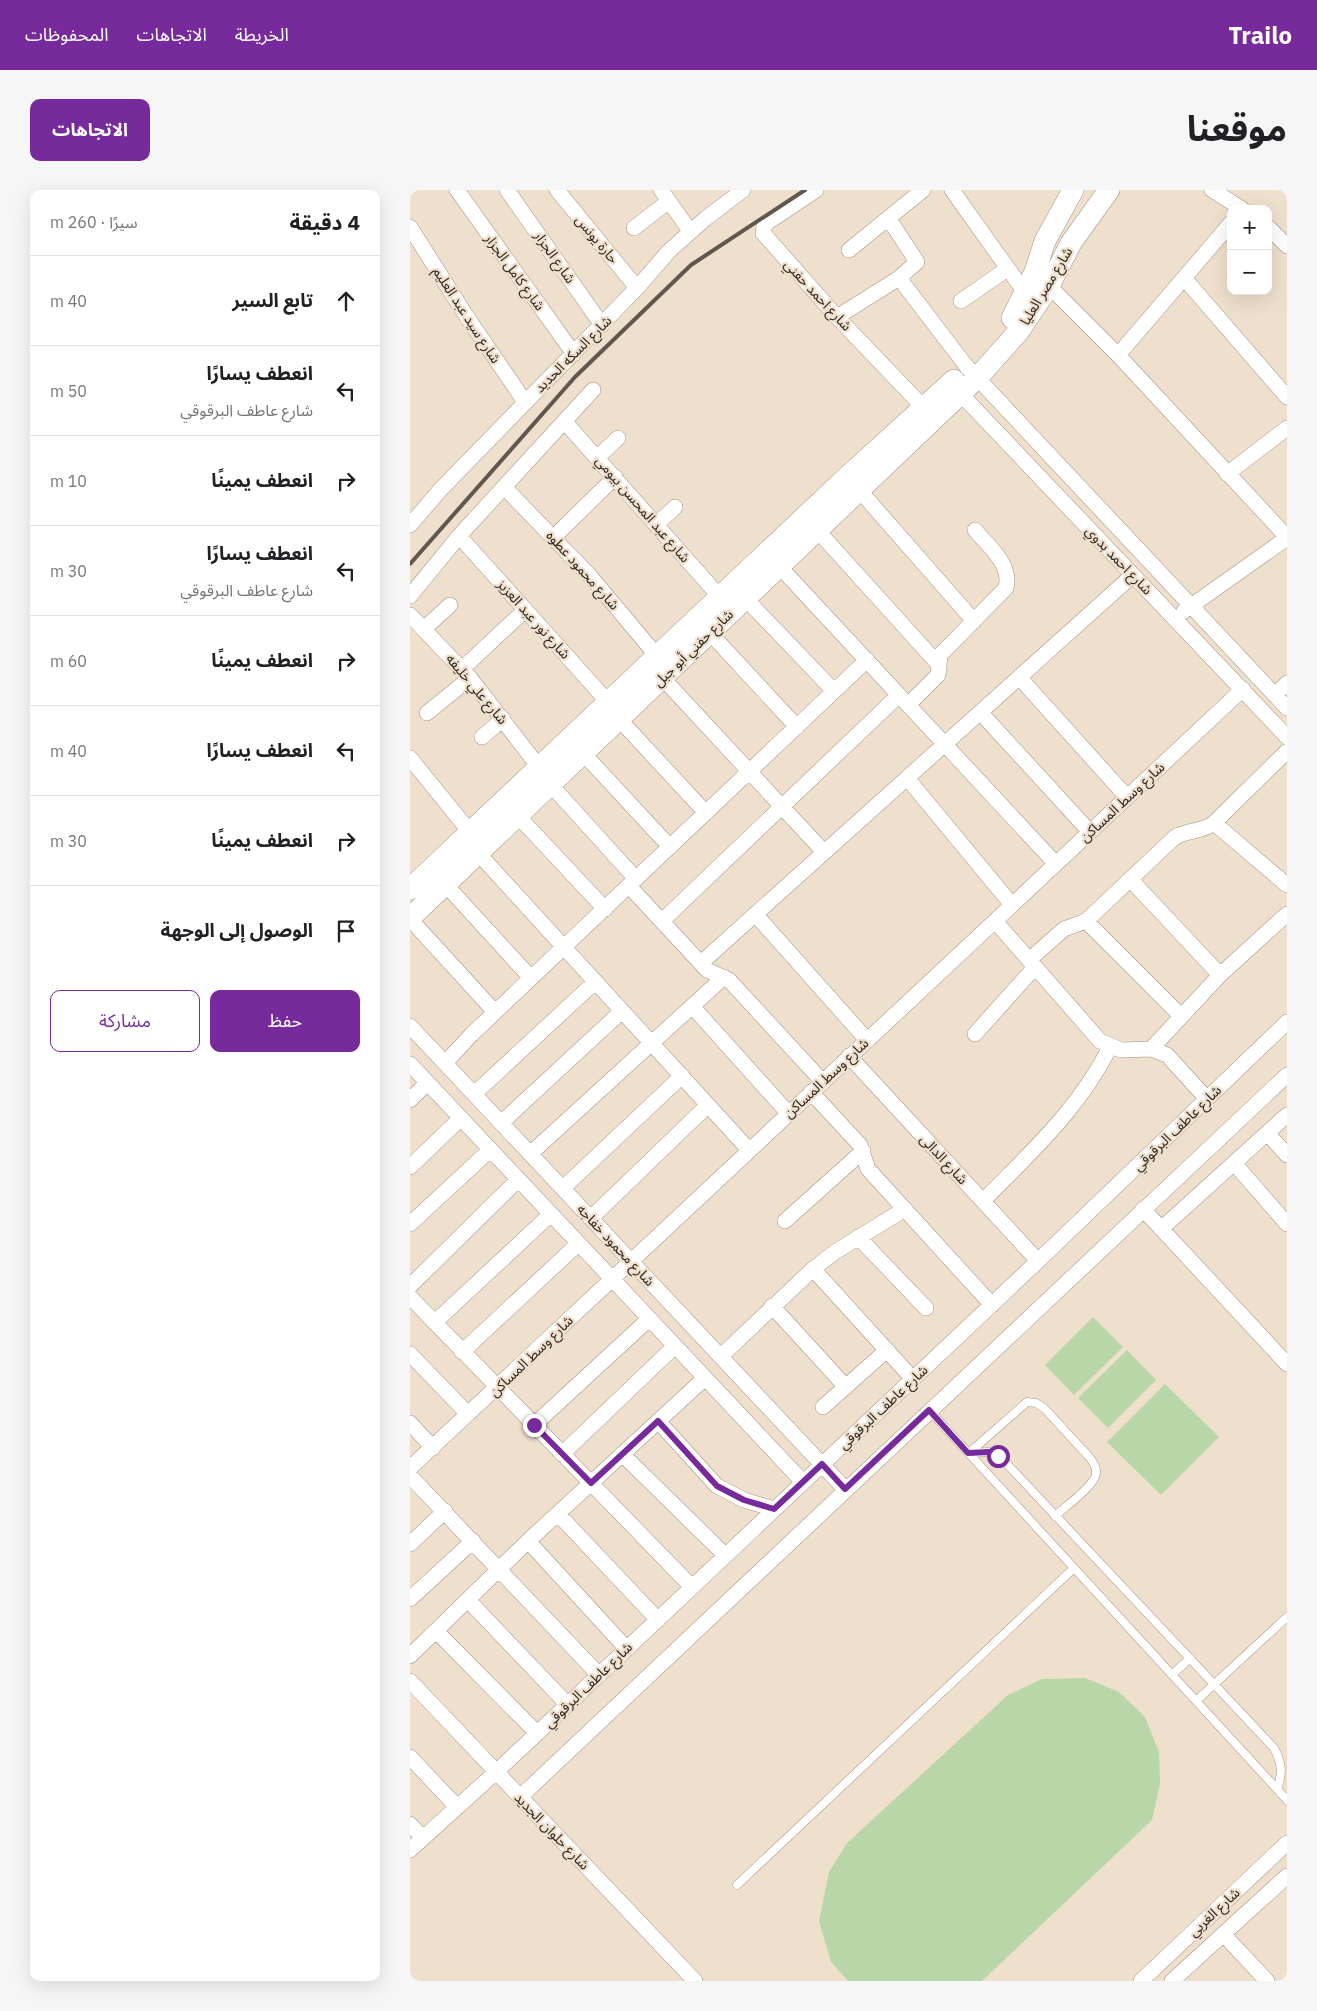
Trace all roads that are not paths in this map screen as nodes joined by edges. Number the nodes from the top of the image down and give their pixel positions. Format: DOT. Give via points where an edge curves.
graph roads {
  1 [pos="457,190"];
  2 [pos="507,190"];
  3 [pos="557,190"];
  4 [pos="743,190"];
  5 [pos="816,190"];
  6 [pos="923,190"];
  7 [pos="952,190"];
  8 [pos="1073,190"];
  9 [pos="1109,190"];
  10 [pos="1220,192"];
  11 [pos="665,195"];
  12 [pos="1237,205"];
  13 [pos="889,219"];
  14 [pos="410,227"];
  15 [pos="634,228"];
  16 [pos="1227,228"];
  17 [pos="690,232"];
  18 [pos="1272,232"];
  19 [pos="1287,246"];
  20 [pos="849,250"];
  21 [pos="1007,269"];
  22 [pos="899,278"];
  23 [pos="1184,278"];
  24 [pos="1042,279"];
  25 [pos="637,288"];
  26 [pos="1026,294"];
  27 [pos="961,301"];
  28 [pos="837,317"];
  29 [pos="602,325"];
  30 [pos="574,354"];
  31 [pos="1118,355"];
  32 [pos="972,373"];
  33 [pos="955,388"];
  34 [pos="593,390"];
  35 [pos="1287,397"];
  36 [pos="525,402"];
  37 [pos="923,407"];
  38 [pos="565,422"];
  39 [pos="1287,428"];
  40 [pos="618,438"];
  41 [pos="598,458"];
  42 [pos="1227,474"];
  43 [pos="615,477"];
  44 [pos="853,484"];
  45 [pos="504,487"];
  46 [pos="675,507"];
  47 [pos="411,520"];
  48 [pos="657,524"];
  49 [pos="817,530"];
  50 [pos="975,530"];
  51 [pos="460,536"];
  52 [pos="554,537"];
  53 [pos="1287,538"];
  54 [pos="779,566"];
  55 [pos="1133,575"];
  56 [pos="410,596"];
  57 [pos="720,597"];
  58 [pos="745,598"];
  59 [pos="450,605"];
  60 [pos="1191,606"];
  61 [pos="525,610"];
  62 [pos="410,614"];
  63 [pos="1174,618"];
  64 [pos="974,621"];
  65 [pos="424,628"];
  66 [pos="710,633"];
  67 [pos="867,660"];
  68 [pos="939,665"];
  69 [pos="656,666"];
  70 [pos="466,673"];
  71 [pos="1019,677"];
  72 [pos="1287,683"];
  73 [pos="1243,690"];
  74 [pos="834,691"];
  75 [pos="1275,695"];
  76 [pos="904,700"];
  77 [pos="1287,708"];
  78 [pos="613,710"];
  79 [pos="980,712"];
  80 [pos="427,713"];
  81 [pos="503,719"];
  82 [pos="798,727"];
  83 [pos="482,737"];
  84 [pos="1287,737"];
  85 [pos="945,744"];
  86 [pos="1287,751"];
  87 [pos="583,752"];
  88 [pos="410,758"];
  89 [pos="750,772"];
  90 [pos="544,776"];
  91 [pos="907,778"];
  92 [pos="1127,798"];
  93 [pos="782,806"];
  94 [pos="706,812"];
  95 [pos="517,815"];
  96 [pos="1214,823"];
  97 [pos="470,832"];
  98 [pos="1090,832"];
  99 [pos="670,847"];
  100 [pos="824,852"];
  101 [pos="478,853"];
  102 [pos="1056,864"];
  103 [pos="1130,879"];
  104 [pos="633,882"];
  105 [pos="445,884"];
  106 [pos="1287,885"];
  107 [pos="410,889"];
  108 [pos="1012,905"];
  109 [pos="605,908"];
  110 [pos="755,914"];
  111 [pos="1287,914"];
  112 [pos="410,919"];
  113 [pos="662,921"];
  114 [pos="995,921"];
  115 [pos="1086,921"];
  116 [pos="564,947"];
  117 [pos="701,963"];
  118 [pos="1032,964"];
  119 [pos="1220,976"];
  120 [pos="724,977"];
  121 [pos="531,978"];
  122 [pos="595,982"];
  123 [pos="692,1006"];
  124 [pos="622,1011"];
  125 [pos="495,1012"];
  126 [pos="1181,1016"];
  127 [pos="1287,1022"];
  128 [pos="410,1026"];
  129 [pos="975,1034"];
  130 [pos="867,1040"];
  131 [pos="651,1043"];
  132 [pos="1110,1047"];
  133 [pos="1151,1049"];
  134 [pos="849,1056"];
  135 [pos="445,1063"];
  136 [pos="410,1064"];
  137 [pos="1287,1075"];
  138 [pos="682,1076"];
  139 [pos="822,1081"];
  140 [pos="427,1083"];
  141 [pos="811,1092"];
  142 [pos="474,1094"];
  143 [pos="1207,1099"];
  144 [pos="410,1100"];
  145 [pos="708,1106"];
  146 [pos="788,1113"];
  147 [pos="1287,1115"];
  148 [pos="460,1119"];
  149 [pos="501,1123"];
  150 [pos="1267,1133"];
  151 [pos="490,1150"];
  152 [pos="749,1150"];
  153 [pos="863,1151"];
  154 [pos="530,1154"];
  155 [pos="1287,1155"];
  156 [pos="1234,1163"];
  157 [pos="410,1167"];
  158 [pos="518,1180"];
  159 [pos="563,1188"];
  160 [pos="983,1201"];
  161 [pos="905,1209"];
  162 [pos="1142,1209"];
  163 [pos="551,1214"];
  164 [pos="591,1218"];
  165 [pos="785,1221"];
  166 [pos="410,1224"];
  167 [pos="1287,1224"];
  168 [pos="1161,1229"];
  169 [pos="858,1237"];
  170 [pos="578,1244"];
  171 [pos="630,1260"];
  172 [pos="1038,1261"];
  173 [pos="812,1268"];
  174 [pos="611,1278"];
  175 [pos="410,1286"];
  176 [pos="410,1297"];
  177 [pos="992,1305"];
  178 [pos="772,1306"];
  179 [pos="926,1308"];
  180 [pos="649,1318"];
  181 [pos="435,1322"];
  182 [pos="675,1346"];
  183 [pos="886,1350"];
  184 [pos="462,1352"];
  185 [pos="410,1354"];
  186 [pos="721,1356"];
  187 [pos="1287,1364"];
  188 [pos="705,1378"];
  189 [pos="913,1379"];
  190 [pos="498,1387"];
  191 [pos="846,1387"];
  192 [pos="823,1407"];
  193 [pos="929,1410"];
  194 [pos="468,1414"];
  195 [pos="658,1421"];
  196 [pos="410,1423"];
  197 [pos="534,1425"];
  198 [pos="432,1448"];
  199 [pos="968,1453"];
  200 [pos="562,1454"];
  201 [pos="622,1454"];
  202 [pos="822,1464"];
  203 [pos="410,1468"];
  204 [pos="410,1476"];
  205 [pos="803,1482"];
  206 [pos="591,1483"];
  207 [pos="845,1489"];
  208 [pos="774,1509"];
  209 [pos="445,1511"];
  210 [pos="558,1514"];
  211 [pos="1055,1516"];
  212 [pos="473,1541"];
  213 [pos="528,1541"];
  214 [pos="410,1544"];
  215 [pos="726,1555"];
  216 [pos="1074,1568"];
  217 [pos="500,1569"];
  218 [pos="692,1587"];
  219 [pos="410,1599"];
  220 [pos="468,1600"];
  221 [pos="1287,1617"];
  222 [pos="658,1620"];
  223 [pos="436,1631"];
  224 [pos="626,1648"];
  225 [pos="410,1656"];
  226 [pos="1190,1658"];
  227 [pos="599,1675"];
  228 [pos="1172,1675"];
  229 [pos="410,1681"];
  230 [pos="1214,1684"];
  231 [pos="1196,1701"];
  232 [pos="568,1704"];
  233 [pos="537,1733"];
  234 [pos="410,1757"];
  235 [pos="496,1772"];
  236 [pos="1277,1789"];
  237 [pos="520,1797"];
  238 [pos="1287,1800"];
  239 [pos="457,1807"];
  240 [pos="410,1824"];
  241 [pos="424,1838"];
  242 [pos="1287,1843"];
  243 [pos="410,1850"];
  244 [pos="1287,1876"];
  245 [pos="737,1884"];
  246 [pos="1224,1935"];
  247 [pos="695,1981"];
  248 [pos="1141,1981"];
  249 [pos="1172,1981"];
  250 [pos="1267,1981"];
  1 -- 30 [label="street, شارع كامل الجزار"];
  2 -- 29 [label="street, شارع الجزار"];
  3 -- 25 [label="street, حارة يونس"];
  4 -- 17 [label="street, شارع السكه الحديد"];
  5 -- 28 [label="street, شارع احمد حفني" via="768,222 763,233"];
  6 -- 13 [label="street"];
  7 -- 21 [label="street"];
  8 -- 24 [label="street, شارع مصر العليا" via="1045,241"];
  9 -- 24 [label="street, شارع مصر العليا"];
  10 -- 12 [label="street"];
  11 -- 15 [label="street"];
  11 -- 17 [label="street"];
  13 -- 20 [label="street"];
  13 -- 22 [label="street" via="918,260"];
  14 -- 36 [label="street, شارع سيد عبد العليم"];
  16 -- 23 [label="street"];
  17 -- 25 [label="street, شارع السكه الحديد"];
  18 -- 19 [label="street"];
  21 -- 26 [label="street"];
  21 -- 27 [label="street"];
  22 -- 28 [label="street"];
  22 -- 32 [label="street, شارع احمد بدوي"];
  23 -- 31 [label="street"];
  23 -- 35 [label="street"];
  24 -- 26 [label="street, شارع مصر العليا"];
  24 -- 31 [label="street"];
  24 -- 32 [label="street, شارع مصر العليا" via="1011,342"];
  25 -- 29 [label="street, شارع السكه الحديد"];
  26 -- 32 [label="street, شارع مصر العليا"];
  28 -- 37 [label="street, شارع احمد حفني"];
  29 -- 30 [label="street, شارع السكه الحديد"];
  30 -- 36 [label="street, شارع السكه الحديد"];
  31 -- 42 [label="street"];
  32 -- 33 [label="street, شارع حفني أبو جبل"];
  32 -- 60 [label="street, شارع احمد بدوي"];
  33 -- 37 [label="street, شارع حفني أبو جبل"];
  33 -- 44 [label="street, شارع حفني أبو جبل"];
  33 -- 55 [label="street, شارع احمد بدوي"];
  34 -- 38 [label="street"];
  36 -- 47 [label="street, شارع السكه الحديد"];
  37 -- 44 [label="street, شارع حفني أبو جبل"];
  38 -- 41 [label="street, شارع عبد المحسن بيومي"];
  38 -- 45 [label="street"];
  39 -- 42 [label="street"];
  40 -- 41 [label="street"];
  41 -- 43 [label="street, شارع عبد المحسن بيومي"];
  42 -- 53 [label="street"];
  43 -- 48 [label="street, شارع عبد المحسن بيومي"];
  43 -- 52 [label="street"];
  44 -- 49 [label="street, شارع حفني أبو جبل"];
  44 -- 57 [label="street, شارع حفني أبو جبل"];
  44 -- 64 [label="street"];
  45 -- 51 [label="street"];
  45 -- 52 [label="street, شارع محمود عطوه"];
  46 -- 48 [label="street"];
  48 -- 57 [label="street, شارع عبد المحسن بيومي"];
  49 -- 54 [label="street, شارع حفني أبو جبل"];
  49 -- 68 [label="street"];
  50 -- 64 [label="street" via="1002,562 1008,579 1000,596"];
  51 -- 56 [label="street"];
  51 -- 61 [label="street, شارع نور عبد العزيز"];
  52 -- 69 [label="street, شارع محمود عطوه"];
  53 -- 60 [label="street"];
  54 -- 58 [label="street, شارع حفني أبو جبل"];
  54 -- 67 [label="street"];
  55 -- 63 [label="street, شارع احمد بدوي"];
  55 -- 71 [label="street"];
  57 -- 69 [label="street, شارع حفني أبو جبل"];
  58 -- 66 [label="street, شارع حفني أبو جبل"];
  58 -- 74 [label="street"];
  59 -- 65 [label="street"];
  60 -- 63 [label="street"];
  60 -- 75 [label="street, شارع احمد بدوي"];
  61 -- 70 [label="street"];
  61 -- 78 [label="street, شارع نور عبد العزيز"];
  62 -- 65 [label="street, شارع علي خليفه"];
  63 -- 73 [label="street, شارع احمد بدوي"];
  64 -- 68 [label="street" via="940,655"];
  65 -- 70 [label="street, شارع علي خليفه"];
  66 -- 69 [label="street, شارع حفني أبو جبل"];
  66 -- 82 [label="street"];
  67 -- 74 [label="street"];
  67 -- 76 [label="street"];
  68 -- 76 [label="street" via="935,680"];
  69 -- 78 [label="street, شارع حفني أبو جبل"];
  69 -- 89 [label="street, شارع محمود عطوه"];
  70 -- 80 [label="street"];
  70 -- 81 [label="street, شارع علي خليفه"];
  71 -- 79 [label="street"];
  71 -- 92 [label="street"];
  72 -- 75 [label="street"];
  73 -- 84 [label="street, شارع احمد بدوي"];
  73 -- 92 [label="street, شارع وسط المساكن"];
  74 -- 82 [label="street"];
  75 -- 77 [label="street, شارع احمد بدوي"];
  76 -- 85 [label="street"];
  76 -- 93 [label="street"];
  78 -- 87 [label="street, شارع حفني أبو جبل"];
  78 -- 90 [label="street, شارع حفني أبو جبل"];
  78 -- 94 [label="street, شارع نور عبد العزيز"];
  79 -- 85 [label="street"];
  79 -- 98 [label="street"];
  81 -- 83 [label="street"];
  81 -- 90 [label="street, شارع علي خليفه"];
  82 -- 89 [label="street"];
  85 -- 91 [label="street"];
  85 -- 102 [label="street"];
  86 -- 96 [label="street"];
  87 -- 90 [label="street, شارع حفني أبو جبل"];
  87 -- 99 [label="street"];
  88 -- 97 [label="street"];
  89 -- 93 [label="street, شارع محمود عطوه"];
  89 -- 94 [label="street"];
  90 -- 95 [label="street, شارع حفني أبو جبل"];
  90 -- 97 [label="street, شارع حفني أبو جبل"];
  90 -- 104 [label="street, شارع علي خليفه"];
  91 -- 100 [label="street"];
  91 -- 108 [label="street"];
  92 -- 98 [label="street, شارع وسط المساكن"];
  93 -- 100 [label="street, شارع محمود عطوه"];
  93 -- 113 [label="street"];
  94 -- 99 [label="street"];
  95 -- 101 [label="street, شارع حفني أبو جبل"];
  95 -- 109 [label="street"];
  96 -- 103 [label="street" via="1202,830 1188,831 1175,837"];
  96 -- 106 [label="street"];
  97 -- 107 [label="street, شارع حفني أبو جبل"];
  98 -- 102 [label="street, شارع وسط المساكن"];
  99 -- 104 [label="street"];
  100 -- 110 [label="street"];
  101 -- 105 [label="street, شارع حفني أبو جبل"];
  101 -- 116 [label="street"];
  102 -- 108 [label="street, شارع وسط المساكن"];
  103 -- 115 [label="street"];
  103 -- 119 [label="street"];
  104 -- 109 [label="street"];
  104 -- 113 [label="street, شارع علي خليفه"];
  105 -- 112 [label="street, شارع حفني أبو جبل"];
  105 -- 121 [label="street"];
  108 -- 114 [label="street, شارع وسط المساكن"];
  109 -- 116 [label="street"];
  110 -- 117 [label="street"];
  110 -- 130 [label="street"];
  111 -- 119 [label="street"];
  112 -- 125 [label="street"];
  113 -- 117 [label="street, شارع علي خليفه"];
  114 -- 118 [label="street"];
  114 -- 130 [label="street, شارع وسط المساكن"];
  115 -- 118 [label="street" via="1064,929"];
  115 -- 126 [label="street"];
  116 -- 121 [label="street"];
  116 -- 122 [label="street"];
  117 -- 120 [label="street, شارع علي خليفه" via="713,974"];
  118 -- 129 [label="street"];
  118 -- 132 [label="street" via="1092,1033"];
  119 -- 126 [label="street"];
  120 -- 123 [label="street"];
  120 -- 139 [label="street, شارع علي خليفه"];
  121 -- 125 [label="street"];
  122 -- 124 [label="street"];
  122 -- 142 [label="street"];
  123 -- 131 [label="street"];
  123 -- 146 [label="street"];
  124 -- 131 [label="street"];
  124 -- 149 [label="street"];
  125 -- 135 [label="street"];
  126 -- 133 [label="street"];
  127 -- 143 [label="street, شارع عاطف البرقوقي"];
  128 -- 135 [label="street, شارع محمود خفاجه"];
  130 -- 134 [label="street, شارع وسط المساكن"];
  131 -- 138 [label="street"];
  131 -- 154 [label="street"];
  132 -- 133 [label="street" via="1133,1051"];
  132 -- 160 [label="street" via="1092,1080 1064,1118"];
  133 -- 143 [label="street" via="1167,1055"];
  134 -- 139 [label="street, شارع وسط المساكن"];
  134 -- 160 [label="street, شارع الدالى"];
  135 -- 142 [label="street, شارع محمود خفاجه"];
  136 -- 140 [label="street, شارع محمود خفاجه"];
  137 -- 162 [label="street"];
  138 -- 145 [label="street"];
  138 -- 159 [label="street"];
  139 -- 141 [label="street, شارع وسط المساكن"];
  140 -- 144 [label="street"];
  140 -- 148 [label="street, شارع محمود خفاجه"];
  141 -- 146 [label="street, شارع وسط المساكن"];
  141 -- 153 [label="street"];
  142 -- 149 [label="street, شارع محمود خفاجه"];
  143 -- 172 [label="street, شارع عاطف البرقوقي"];
  145 -- 152 [label="street"];
  145 -- 164 [label="street"];
  146 -- 152 [label="street, شارع وسط المساكن"];
  147 -- 150 [label="street"];
  148 -- 151 [label="street, شارع محمود خفاجه"];
  148 -- 157 [label="street"];
  149 -- 154 [label="street, شارع محمود خفاجه"];
  150 -- 155 [label="street"];
  150 -- 156 [label="street"];
  151 -- 158 [label="street, شارع محمود خفاجه"];
  151 -- 166 [label="street"];
  152 -- 171 [label="street, شارع وسط المساكن"];
  153 -- 161 [label="street" via="868,1169"];
  153 -- 165 [label="street"];
  154 -- 159 [label="street, شارع محمود خفاجه"];
  156 -- 167 [label="street"];
  156 -- 168 [label="street"];
  158 -- 163 [label="street, شارع محمود خفاجه"];
  158 -- 175 [label="street"];
  159 -- 164 [label="street, شارع محمود خفاجه"];
  160 -- 172 [label="street, شارع الدالى"];
  161 -- 169 [label="street"];
  161 -- 177 [label="street"];
  162 -- 168 [label="street"];
  162 -- 193 [label="street"];
  163 -- 170 [label="street, شارع محمود خفاجه"];
  163 -- 181 [label="street"];
  164 -- 171 [label="street, شارع محمود خفاجه"];
  168 -- 187 [label="street"];
  169 -- 173 [label="street"];
  169 -- 179 [label="street"];
  170 -- 174 [label="street, شارع محمود خفاجه"];
  170 -- 184 [label="street"];
  171 -- 174 [label="street, شارع وسط المساكن"];
  171 -- 186 [label="street, شارع محمود خفاجه"];
  172 -- 177 [label="street, شارع عاطف البرقوقي"];
  173 -- 178 [label="street"];
  173 -- 183 [label="street"];
  174 -- 180 [label="street, شارع محمود خفاجه"];
  174 -- 190 [label="street, شارع وسط المساكن"];
  176 -- 181 [label="street"];
  177 -- 189 [label="street, شارع عاطف البرقوقي"];
  178 -- 186 [label="street"];
  178 -- 191 [label="street"];
  180 -- 182 [label="street, شارع محمود خفاجه"];
  180 -- 197 [label="street"];
  181 -- 184 [label="street"];
  182 -- 188 [label="street, شارع محمود خفاجه"];
  182 -- 200 [label="street"];
  183 -- 189 [label="street"];
  183 -- 191 [label="street"];
  184 -- 190 [label="street"];
  185 -- 194 [label="street"];
  186 -- 202 [label="street, شارع محمود خفاجه"];
  188 -- 195 [label="street"];
  188 -- 205 [label="street, شارع محمود خفاجه"];
  189 -- 202 [label="street, شارع عاطف البرقوقي"];
  190 -- 194 [label="street, شارع وسط المساكن"];
  190 -- 197 [label="street"];
  191 -- 192 [label="street"];
  193 -- 199 [label="lane"];
  193 -- 207 [label="street"];
  194 -- 198 [label="street, شارع وسط المساكن"];
  195 -- 201 [label="street"];
  195 -- 208 [label="street" via="717,1486 744,1500"];
  196 -- 198 [label="street"];
  197 -- 200 [label="street"];
  198 -- 203 [label="street, شارع وسط المساكن"];
  199 -- 211 [label="lane" via="989,1452 998,1456"];
  199 -- 211 [label="lane" via="1027,1402 1036,1402 1096,1467 1095,1477"];
  199 -- 216 [label="lane"];
  200 -- 206 [label="street"];
  201 -- 206 [label="street"];
  201 -- 215 [label="street"];
  202 -- 205 [label="street, شارع عاطف البرقوقي"];
  202 -- 207 [label="street, شارع محمود خفاجه"];
  204 -- 209 [label="street"];
  205 -- 208 [label="street, شارع عاطف البرقوقي"];
  206 -- 210 [label="street"];
  206 -- 218 [label="street"];
  207 -- 237 [label="street"];
  208 -- 215 [label="street, شارع عاطف البرقوقي"];
  209 -- 212 [label="street"];
  209 -- 214 [label="street"];
  210 -- 213 [label="street"];
  210 -- 222 [label="street"];
  211 -- 226 [label="lane"];
  212 -- 217 [label="street"];
  212 -- 219 [label="street"];
  213 -- 217 [label="street"];
  213 -- 224 [label="street"];
  215 -- 218 [label="street, شارع عاطف البرقوقي"];
  216 -- 228 [label="lane"];
  216 -- 245 [label="lane"];
  217 -- 220 [label="street"];
  217 -- 227 [label="street"];
  218 -- 222 [label="street, شارع عاطف البرقوقي"];
  220 -- 223 [label="street"];
  220 -- 232 [label="street"];
  221 -- 230 [label="lane"];
  222 -- 224 [label="street, شارع عاطف البرقوقي"];
  223 -- 225 [label="street"];
  223 -- 233 [label="street"];
  224 -- 227 [label="street, شارع عاطف البرقوقي"];
  226 -- 228 [label="lane"];
  226 -- 230 [label="lane"];
  227 -- 232 [label="street, شارع عاطف البرقوقي"];
  228 -- 231 [label="lane"];
  229 -- 235 [label="street, شارع حلوان الجديد"];
  230 -- 231 [label="lane"];
  230 -- 236 [label="lane" via="1274,1748 1282,1775"];
  231 -- 236 [label="lane"];
  232 -- 233 [label="street, شارع عاطف البرقوقي"];
  233 -- 235 [label="street, شارع عاطف البرقوقي"];
  234 -- 239 [label="street"];
  235 -- 237 [label="street, شارع حلوان الجديد"];
  235 -- 239 [label="street, شارع عاطف البرقوقي"];
  236 -- 238 [label="lane"];
  237 -- 247 [label="street, شارع حلوان الجديد"];
  239 -- 241 [label="street, شارع عاطف البرقوقي"];
  240 -- 241 [label="street"];
  241 -- 243 [label="street, شارع عاطف البرقوقي"];
  242 -- 248 [label="street, شارع الغربي"];
  244 -- 246 [label="street, شارع الغربي"];
  246 -- 249 [label="street, شارع الغربي"];
  246 -- 250 [label="street"];
}
